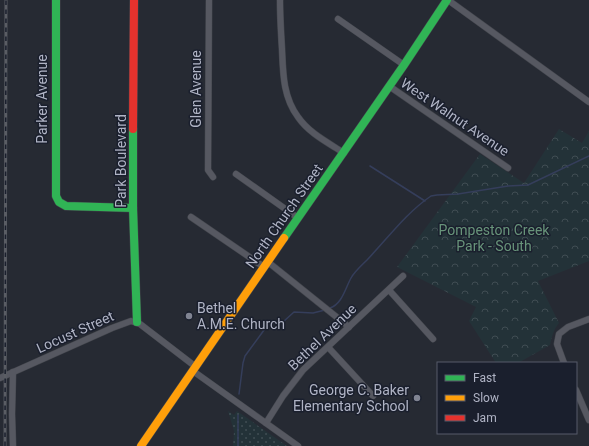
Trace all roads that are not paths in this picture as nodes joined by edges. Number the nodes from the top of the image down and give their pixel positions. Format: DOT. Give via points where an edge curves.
graph roads {
  1 [pos="56,0"];
  2 [pos="134,0"];
  3 [pos="209,0"];
  4 [pos="280,0"];
  5 [pos="447,0"];
  6 [pos="338,19"];
  7 [pos="404,65"];
  8 [pos="389,86"];
  9 [pos="589,102"];
  10 [pos="344,153"];
  11 [pos="508,168"];
  12 [pos="236,174"];
  13 [pos="213,177"];
  14 [pos="133,208"];
  15 [pos="191,217"];
  16 [pos="298,218"];
  17 [pos="266,264"];
  18 [pos="403,276"];
  19 [pos="389,290"];
  20 [pos="589,319"];
  21 [pos="137,322"];
  22 [pos="349,327"];
  23 [pos="433,339"];
  24 [pos="328,347"];
  25 [pos="564,362"];
  26 [pos="194,369"];
  27 [pos="13,372"];
  28 [pos="0,378"];
  29 [pos="577,392"];
  30 [pos="372,396"];
  31 [pos="589,420"];
  32 [pos="266,423"];
  33 [pos="13,446"];
  34 [pos="141,446"];
  35 [pos="298,446"];
  1 -- 14 [label="street, Parker Avenue" via="56,197 60,204 69,206"];
  2 -- 14 [label="street, Park Boulevard"];
  3 -- 13 [label="street, Glen Avenue" via="208,170"];
  4 -- 10 [label="street" via="284,82 289,101 306,127"];
  5 -- 7 [label="street, North Church Street"];
  5 -- 9 [label="street"];
  6 -- 7 [label="street"];
  7 -- 8 [label="street, North Church Street"];
  8 -- 10 [label="street, North Church Street"];
  8 -- 11 [label="street, West Walnut Avenue"];
  10 -- 16 [label="street, North Church Street"];
  12 -- 16 [label="street"];
  14 -- 21 [label="street, Park Boulevard"];
  15 -- 17 [label="street"];
  16 -- 17 [label="street, North Church Street"];
  17 -- 22 [label="street"];
  17 -- 26 [label="street, North Church Street"];
  18 -- 19 [label="street, Bethel Avenue"];
  19 -- 22 [label="street, Bethel Avenue"];
  19 -- 23 [label="street"];
  20 -- 25 [label="street" via="568,327 559,334 557,344"];
  21 -- 26 [label="street, Locust Street"];
  21 -- 27 [label="street, Locust Street" via="122,323"];
  22 -- 24 [label="street, Bethel Avenue"];
  24 -- 30 [label="street"];
  24 -- 32 [label="street, Bethel Avenue" via="298,375"];
  26 -- 32 [label="street, Locust Street"];
  26 -- 34 [label="street, North Church Street"];
  27 -- 28 [label="street, Locust Street"];
  27 -- 33 [label="street"];
  29 -- 31 [label="street"];
  32 -- 35 [label="street, Locust Street"];
}
